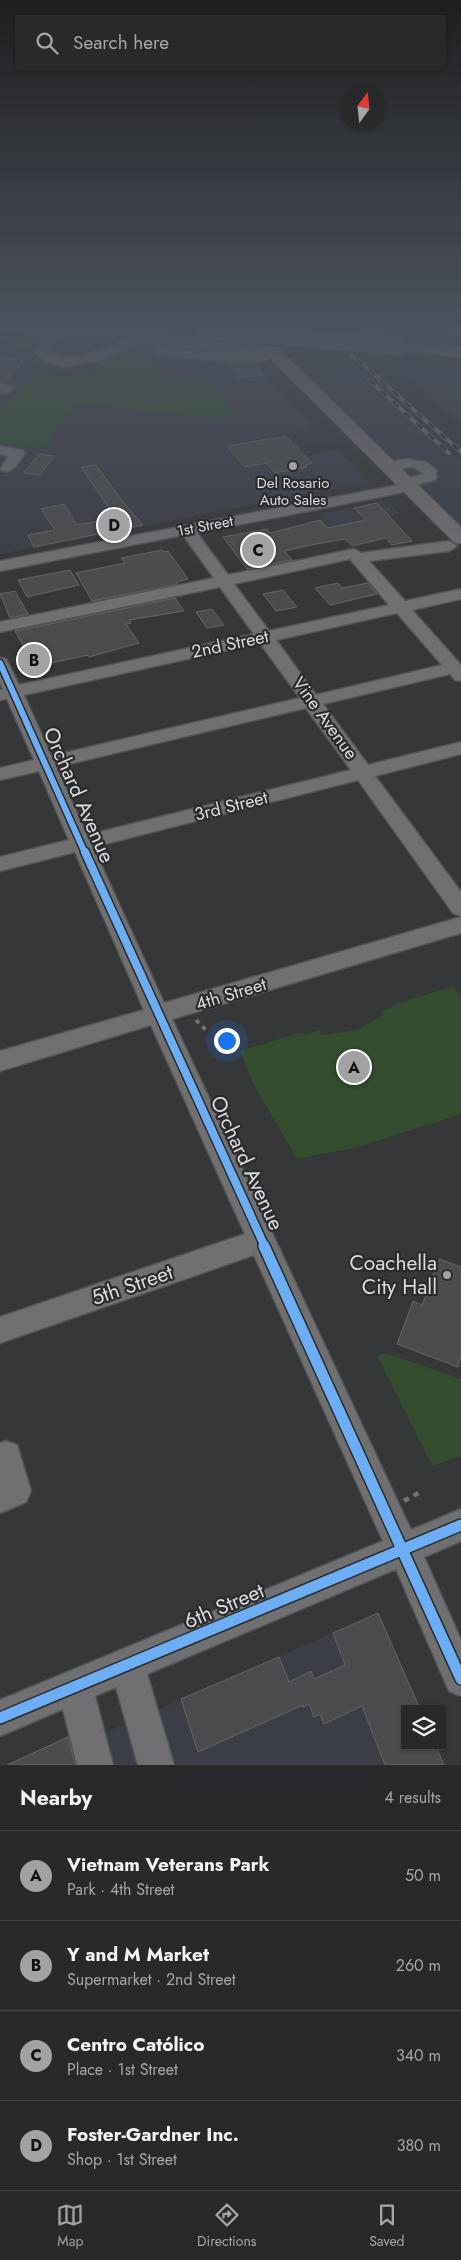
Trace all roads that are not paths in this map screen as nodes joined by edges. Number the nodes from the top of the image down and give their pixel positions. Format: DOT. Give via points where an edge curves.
graph roads {
  1 [pos="321,409"];
  2 [pos="331,409"];
  3 [pos="0,450"];
  4 [pos="0,454"];
  5 [pos="16,456"];
  6 [pos="389,466"];
  7 [pos="6,468"];
  8 [pos="402,486"];
  9 [pos="186,530"];
  10 [pos="457,548"];
  11 [pos="358,558"];
  12 [pos="0,566"];
  13 [pos="224,581"];
  14 [pos="461,594"];
  15 [pos="401,607"];
  16 [pos="0,627"];
  17 [pos="266,636"];
  18 [pos="0,663"];
  19 [pos="457,672"];
  20 [pos="7,693"];
  21 [pos="312,701"];
  22 [pos="461,748"];
  23 [pos="45,763"];
  24 [pos="363,772"];
  25 [pos="0,774"];
  26 [pos="81,844"];
  27 [pos="0,864"];
  28 [pos="461,908"];
  29 [pos="461,925"];
  30 [pos="158,1015"];
  31 [pos="0,1061"];
  32 [pos="263,1240"];
  33 [pos="0,1330"];
  34 [pos="6,1456"];
  35 [pos="0,1497"];
  36 [pos="461,1525"];
  37 [pos="404,1550"];
  38 [pos="127,1665"];
  39 [pos="461,1679"];
  40 [pos="75,1687"];
  41 [pos="0,1718"];
  42 [pos="95,1765"];
  43 [pos="156,1765"];
  1 -- 8 [label="main road"];
  2 -- 6 [label="main road"];
  3 -- 5 [label="street" via="18,452"];
  4 -- 5 [label="street"];
  5 -- 7 [label="street"];
  6 -- 8 [label="main road"];
  6 -- 8 [label="street, 1st Street" via="421,463 431,472 430,477"];
  8 -- 9 [label="street, 1st Street"];
  8 -- 10 [label="main road"];
  9 -- 12 [label="street, 1st Street"];
  9 -- 13 [label="street, Vine Avenue"];
  10 -- 11 [label="street" via="398,551"];
  11 -- 13 [label="street" via="354,554"];
  11 -- 15 [label="street"];
  13 -- 16 [label="street"];
  13 -- 17 [label="street, Vine Avenue"];
  14 -- 15 [label="street, 2nd Street"];
  15 -- 17 [label="street, 2nd Street"];
  15 -- 19 [label="street"];
  17 -- 20 [label="street, 2nd Street"];
  17 -- 21 [label="street, Vine Avenue"];
  18 -- 20 [label="street, Orchard Avenue"];
  19 -- 21 [label="street"];
  20 -- 23 [label="street, Orchard Avenue"];
  21 -- 23 [label="street"];
  21 -- 24 [label="street, Vine Avenue"];
  22 -- 24 [label="street, 3rd Street"];
  23 -- 25 [label="street"];
  23 -- 26 [label="street, Orchard Avenue"];
  24 -- 26 [label="street, 3rd Street"];
  24 -- 28 [label="street, Vine Avenue"];
  26 -- 27 [label="street, 3rd Street"];
  26 -- 30 [label="street, Orchard Avenue"];
  29 -- 30 [label="street, 4th Street"];
  30 -- 31 [label="street, 4th Street"];
  30 -- 32 [label="street, Orchard Avenue"];
  32 -- 33 [label="street, 5th Street"];
  32 -- 37 [label="street, Orchard Avenue"];
  34 -- 35 [label="street" via="15,1491"];
  36 -- 37 [label="street, 6th Street"];
  37 -- 38 [label="street, 6th Street"];
  37 -- 39 [label="street, Orchard Avenue"];
  38 -- 40 [label="street, 6th Street"];
  38 -- 43 [label="street"];
  40 -- 41 [label="street, 6th Street"];
  40 -- 42 [label="street"];
}
